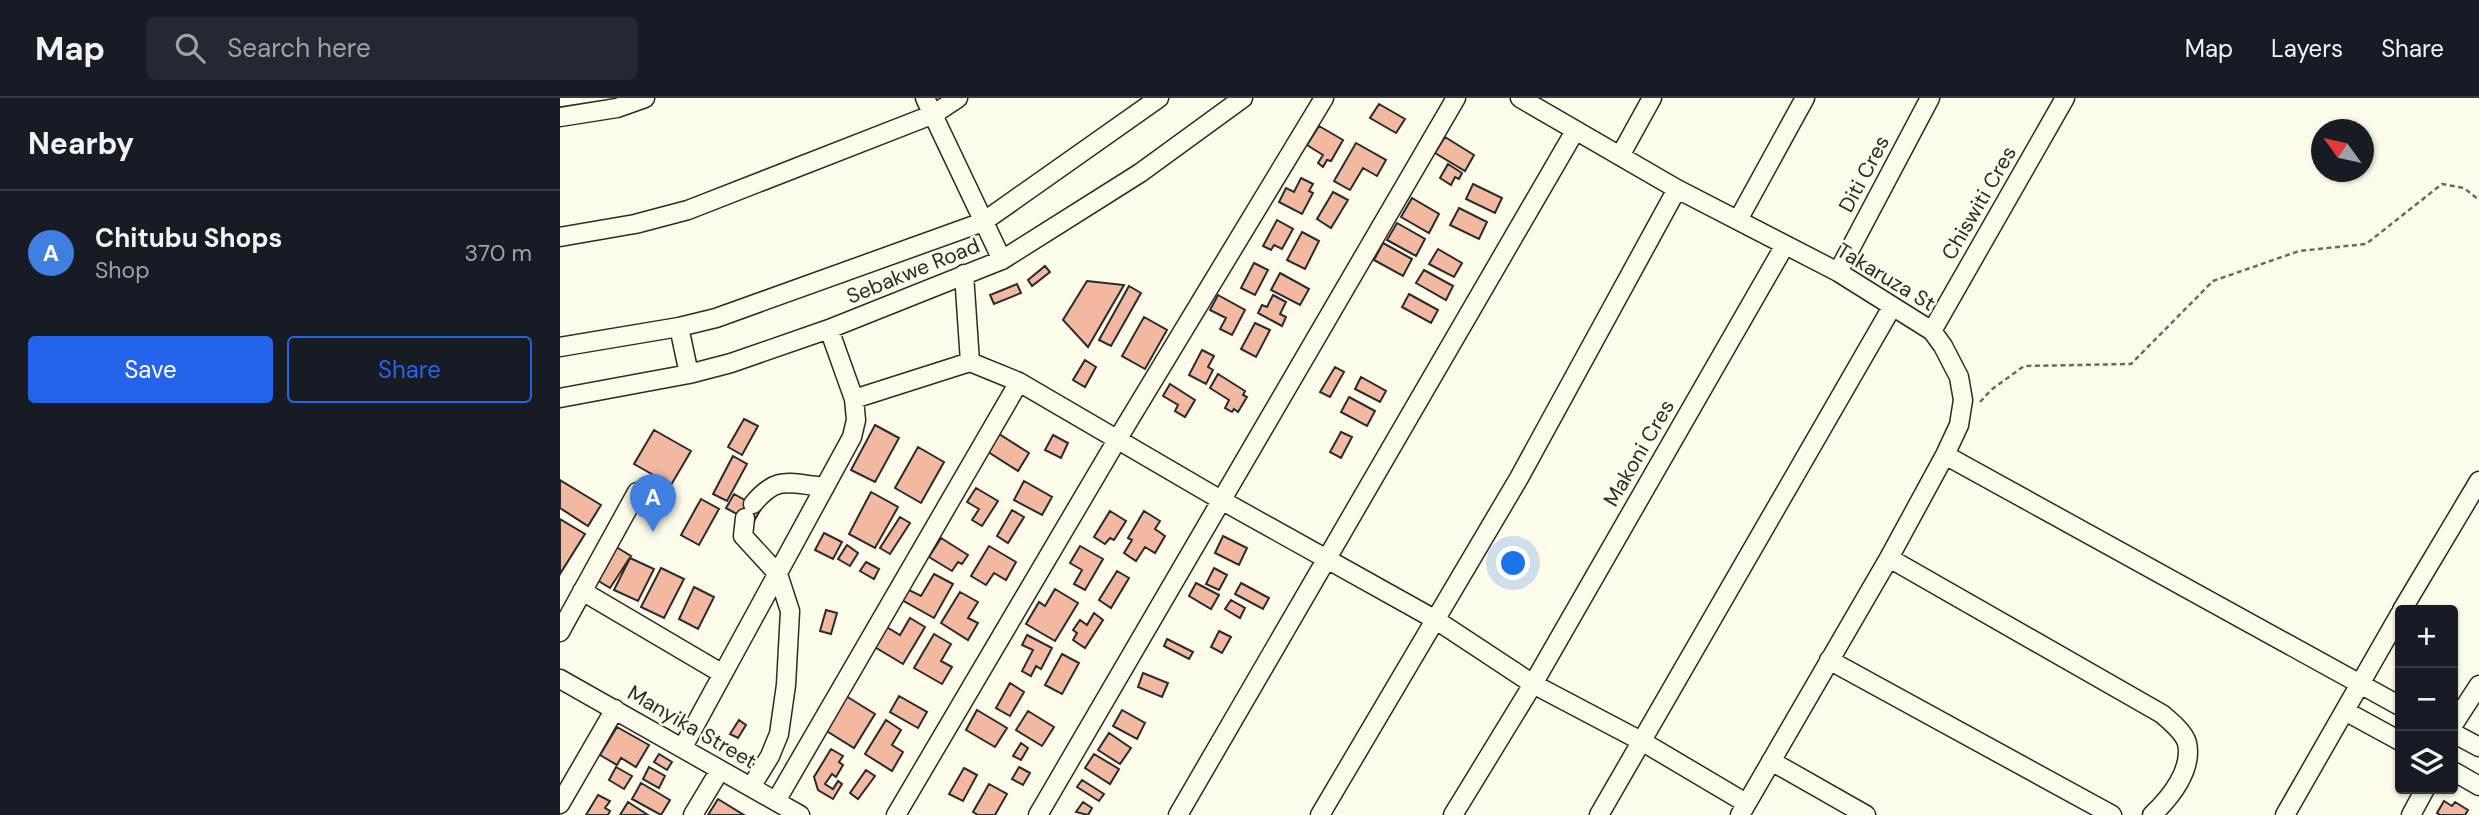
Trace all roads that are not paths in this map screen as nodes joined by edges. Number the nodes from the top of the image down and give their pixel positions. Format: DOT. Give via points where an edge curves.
graph roads {
  1 [pos="645,98"];
  2 [pos="925,98"];
  3 [pos="958,98"];
  4 [pos="1159,98"];
  5 [pos="1243,98"];
  6 [pos="1324,98"];
  7 [pos="1456,98"];
  8 [pos="1520,98"];
  9 [pos="1653,98"];
  10 [pos="1805,98"];
  11 [pos="1930,98"];
  12 [pos="2065,98"];
  13 [pos="934,114"];
  14 [pos="560,117"];
  15 [pos="1575,131"];
  16 [pos="1620,156"];
  17 [pos="1677,189"];
  18 [pos="1738,220"];
  19 [pos="983,222"];
  20 [pos="560,237"];
  21 [pos="1785,245"];
  22 [pos="1002,260"];
  23 [pos="1838,272"];
  24 [pos="964,274"];
  25 [pos="1892,307"];
  26 [pos="679,327"];
  27 [pos="829,329"];
  28 [pos="1931,331"];
  29 [pos="560,347"];
  30 [pos="971,362"];
  31 [pos="690,374"];
  32 [pos="1019,382"];
  33 [pos="560,398"];
  34 [pos="854,399"];
  35 [pos="1117,440"];
  36 [pos="1945,456"];
  37 [pos="2479,481"];
  38 [pos="825,486"];
  39 [pos="637,492"];
  40 [pos="1221,500"];
  41 [pos="1889,558"];
  42 [pos="1327,560"];
  43 [pos="778,575"];
  44 [pos="582,591"];
  45 [pos="2405,605"];
  46 [pos="1436,620"];
  47 [pos="2395,622"];
  48 [pos="560,632"];
  49 [pos="1829,660"];
  50 [pos="723,674"];
  51 [pos="560,679"];
  52 [pos="1533,684"];
  53 [pos="2358,684"];
  54 [pos="2477,694"];
  55 [pos="2395,703"];
  56 [pos="615,709"];
  57 [pos="2345,711"];
  58 [pos="2458,719"];
  59 [pos="2458,736"];
  60 [pos="2395,738"];
  61 [pos="1643,742"];
  62 [pos="683,747"];
  63 [pos="2479,747"];
  64 [pos="1771,761"];
  65 [pos="720,769"];
  66 [pos="2458,774"];
  67 [pos="2479,786"];
  68 [pos="751,787"];
  69 [pos="2422,794"];
  70 [pos="776,801"];
  71 [pos="560,804"];
  72 [pos="1743,809"];
  73 [pos="693,815"];
  74 [pos="800,815"];
  75 [pos="896,815"];
  76 [pos="1038,815"];
  77 [pos="1178,815"];
  78 [pos="1320,815"];
  79 [pos="1453,815"];
  80 [pos="1599,815"];
  81 [pos="1866,815"];
  82 [pos="2112,815"];
  83 [pos="2152,815"];
  84 [pos="2285,815"];
  85 [pos="2411,815"];
  1 -- 14 [label="street" via="617,108"];
  2 -- 13 [label="street"];
  3 -- 13 [label="street"];
  4 -- 19 [label="street"];
  5 -- 22 [label="street, Sebakwe Road" via="1140,173"];
  6 -- 35 [label="street"];
  7 -- 40 [label="street"];
  8 -- 15 [label="street, Takaruza St"];
  9 -- 16 [label="street"];
  10 -- 18 [label="street"];
  11 -- 23 [label="street, Diti Cres"];
  12 -- 28 [label="street, Chiswiti Cres"];
  13 -- 19 [label="street"];
  13 -- 20 [label="street" via="688,210"];
  15 -- 16 [label="street, Takaruza St"];
  15 -- 42 [label="street"];
  16 -- 17 [label="street, Takaruza St"];
  17 -- 18 [label="street, Takaruza St"];
  17 -- 46 [label="street"];
  18 -- 21 [label="street, Takaruza St"];
  19 -- 22 [label="street"];
  19 -- 26 [label="street" via="747,308"];
  21 -- 23 [label="street, Takaruza St"];
  21 -- 52 [label="street, Makoni Cres"];
  22 -- 24 [label="street, Sebakwe Road"];
  23 -- 25 [label="street, Takaruza St"];
  24 -- 27 [label="street, Sebakwe Road"];
  24 -- 30 [label="street"];
  25 -- 28 [label="street, Takaruza St"];
  25 -- 61 [label="street"];
  26 -- 29 [label="street"];
  26 -- 31 [label="street"];
  27 -- 31 [label="street, Sebakwe Road"];
  27 -- 34 [label="street"];
  28 -- 36 [label="street, Takaruza St" via="1959,377 1963,400 1959,425"];
  30 -- 32 [label="street"];
  30 -- 34 [label="street"];
  31 -- 33 [label="street, Sebakwe Road"];
  32 -- 35 [label="street"];
  32 -- 70 [label="street"];
  34 -- 38 [label="street" via="852,438"];
  35 -- 40 [label="street"];
  35 -- 75 [label="street"];
  36 -- 41 [label="street, Takaruza St"];
  36 -- 53 [label="street"];
  37 -- 45 [label="street"];
  38 -- 43 [label="street"];
  38 -- 43 [label="street" via="776,483 765,489 749,511 743,536"];
  39 -- 44 [label="street"];
  40 -- 42 [label="street"];
  40 -- 76 [label="street"];
  41 -- 49 [label="street, Takaruza St"];
  41 -- 83 [label="street" via="2174,723 2186,742 2186,763 2167,801"];
  42 -- 46 [label="street"];
  42 -- 77 [label="street"];
  43 -- 50 [label="street"];
  43 -- 68 [label="street" via="790,611 786,685 779,733"];
  44 -- 48 [label="street"];
  44 -- 50 [label="street"];
  46 -- 52 [label="street"];
  46 -- 78 [label="street"];
  47 -- 53 [label="street"];
  49 -- 64 [label="street, Takaruza St"];
  49 -- 82 [label="street"];
  50 -- 62 [label="street"];
  51 -- 56 [label="street, Manyika Street"];
  52 -- 61 [label="street"];
  52 -- 79 [label="street, Makoni Cres"];
  53 -- 55 [label="street"];
  53 -- 57 [label="street"];
  54 -- 58 [label="street"];
  56 -- 62 [label="street, Manyika Street"];
  56 -- 71 [label="street"];
  57 -- 60 [label="street"];
  57 -- 84 [label="street"];
  59 -- 63 [label="street"];
  61 -- 72 [label="street"];
  61 -- 80 [label="street"];
  62 -- 65 [label="street, Manyika Street"];
  64 -- 72 [label="street, Takaruza St"];
  64 -- 81 [label="street"];
  65 -- 68 [label="street, Manyika Street"];
  65 -- 73 [label="street"];
  66 -- 67 [label="street"];
  68 -- 70 [label="street, Manyika Street"];
  69 -- 85 [label="street"];
  70 -- 74 [label="street, Manyika Street"];
}
